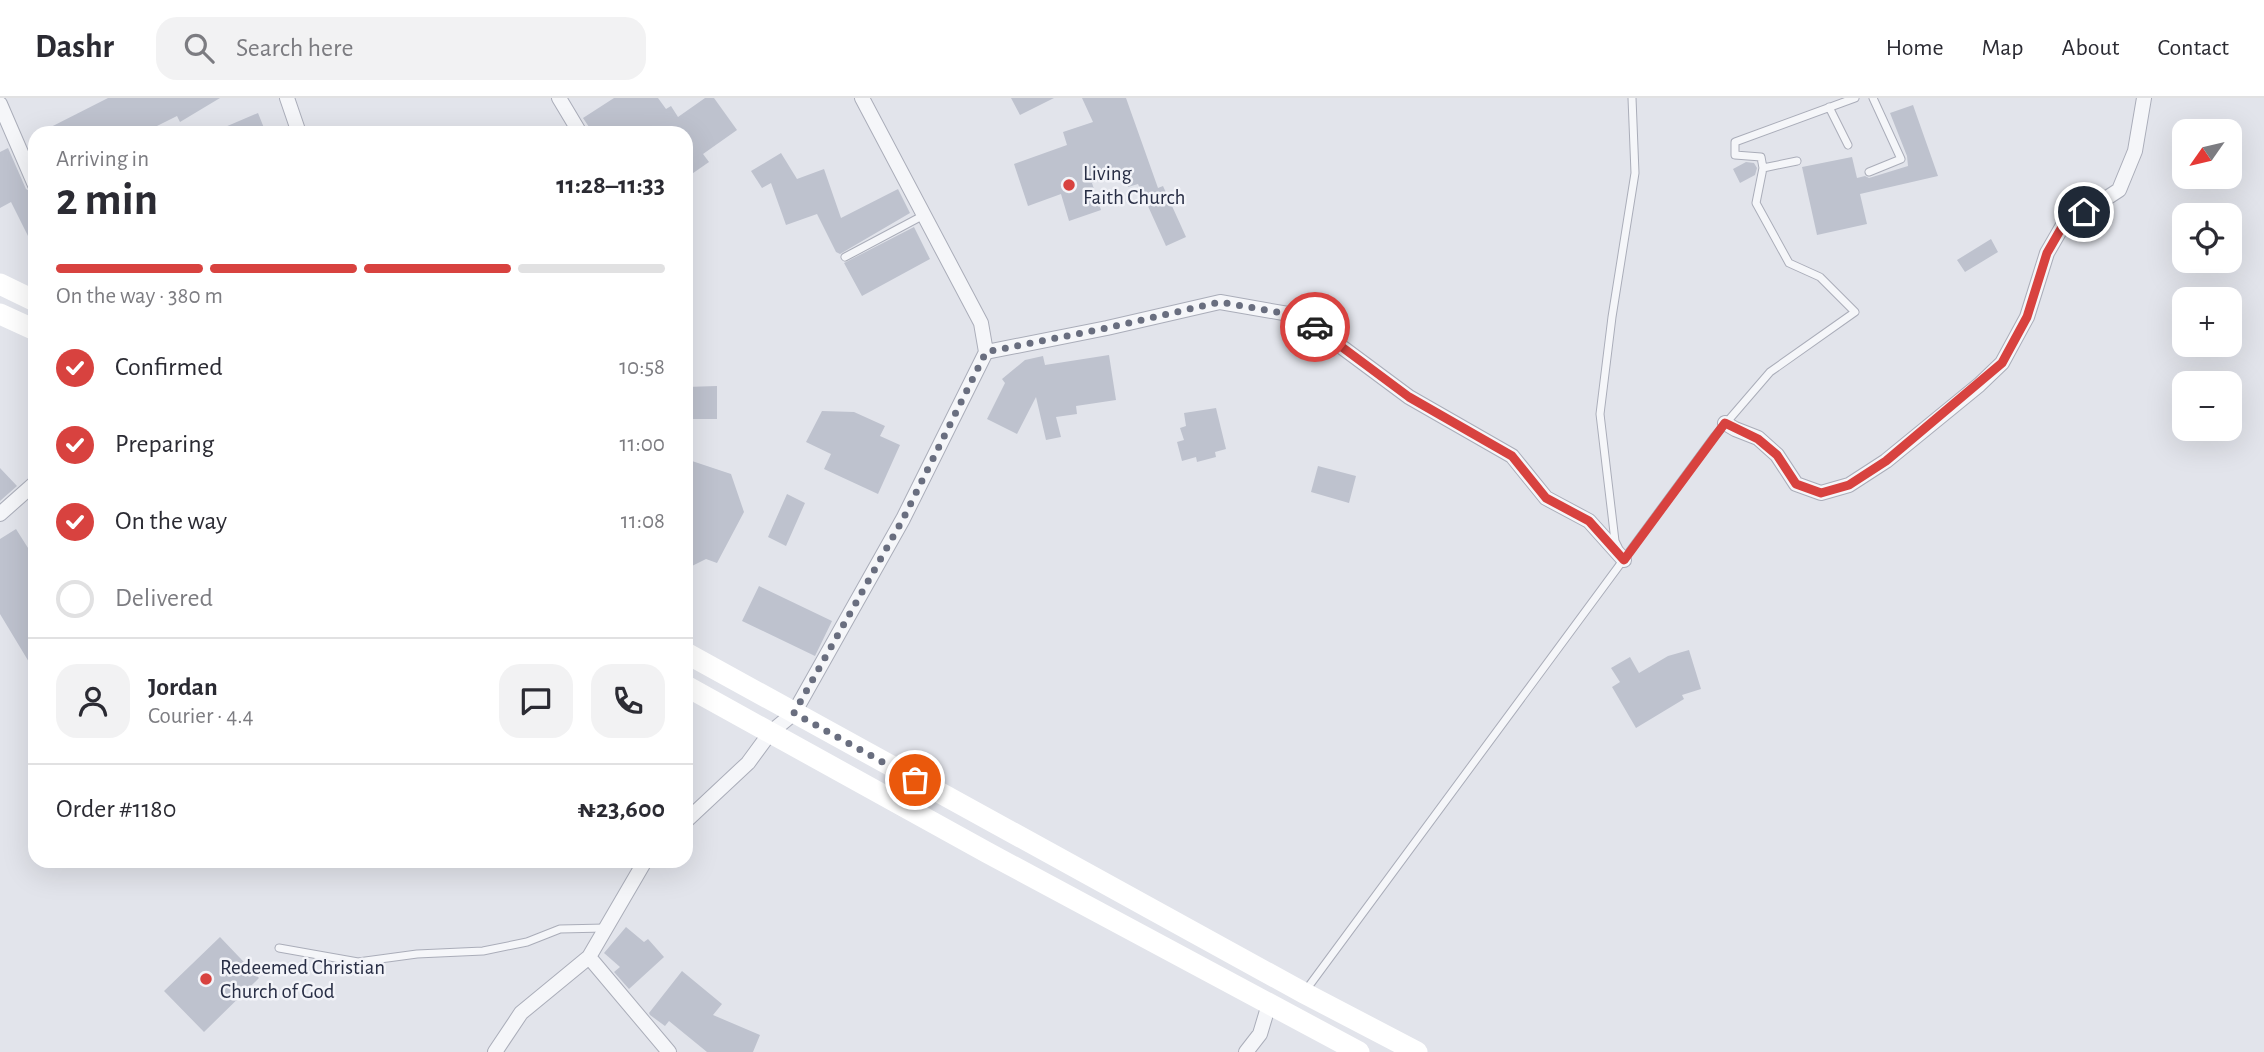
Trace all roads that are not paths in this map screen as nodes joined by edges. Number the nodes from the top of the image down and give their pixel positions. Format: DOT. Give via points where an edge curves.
graph roads {
  1 [pos="287,98"];
  2 [pos="559,98"];
  3 [pos="862,98"];
  4 [pos="1632,98"];
  5 [pos="1855,98"];
  6 [pos="1873,98"];
  7 [pos="2144,98"];
  8 [pos="0,104"];
  9 [pos="1829,107"];
  10 [pos="297,126"];
  11 [pos="576,126"];
  12 [pos="1848,145"];
  13 [pos="1797,161"];
  14 [pos="1763,168"];
  15 [pos="28,170"];
  16 [pos="1869,172"];
  17 [pos="925,215"];
  18 [pos="845,257"];
  19 [pos="0,284"];
  20 [pos="28,298"];
  21 [pos="0,314"];
  22 [pos="28,327"];
  23 [pos="986,352"];
  24 [pos="1725,423"];
  25 [pos="28,489"];
  26 [pos="0,514"];
  27 [pos="1624,560"];
  28 [pos="693,657"];
  29 [pos="693,691"];
  30 [pos="794,713"];
  31 [pos="770,733"];
  32 [pos="693,814"];
  33 [pos="641,868"];
  34 [pos="605,928"];
  35 [pos="279,948"];
  36 [pos="589,957"];
  37 [pos="1304,993"];
  38 [pos="1269,1004"];
  39 [pos="495,1052"];
  40 [pos="669,1052"];
  41 [pos="1246,1052"];
  42 [pos="1359,1052"];
  43 [pos="1418,1052"];
  1 -- 10 [label="street"];
  2 -- 11 [label="street"];
  3 -- 17 [label="street"];
  4 -- 27 [label="lane" via="1635,173 1600,414 1615,541"];
  5 -- 9 [label="lane"];
  6 -- 16 [label="lane" via="1901,159"];
  7 -- 24 [label="street" via="2135,151 2119,190 2062,227 2047,253 2027,317 2002,363 1886,461 1849,485 1821,493 1796,484 1777,455 1758,439"];
  8 -- 15 [label="street"];
  9 -- 12 [label="lane"];
  9 -- 14 [label="lane" via="1735,142 1735,155 1761,157"];
  13 -- 14 [label="lane"];
  14 -- 24 [label="lane" via="1756,203 1789,262 1820,277 1855,312 1770,372"];
  17 -- 18 [label="lane"];
  17 -- 23 [label="street" via="981,323"];
  19 -- 20 [label="main road"];
  21 -- 22 [label="main road"];
  23 -- 27 [label="street" via="1220,302 1300,316 1409,397 1512,456 1546,498 1589,521"];
  23 -- 30 [label="street" via="903,519"];
  24 -- 27 [label="lane"];
  25 -- 26 [label="street"];
  27 -- 37 [label="lane"];
  28 -- 30 [label="main road"];
  29 -- 31 [label="main road"];
  30 -- 31 [label="street"];
  30 -- 37 [label="main road"];
  31 -- 32 [label="street" via="748,763"];
  31 -- 38 [label="main road"];
  33 -- 34 [label="street"];
  34 -- 35 [label="lane" via="560,929 483,951 358,962"];
  34 -- 36 [label="street"];
  36 -- 39 [label="street" via="521,1013"];
  36 -- 40 [label="street"];
  37 -- 43 [label="main road"];
  38 -- 41 [label="street" via="1260,1034"];
  38 -- 42 [label="main road"];
}
